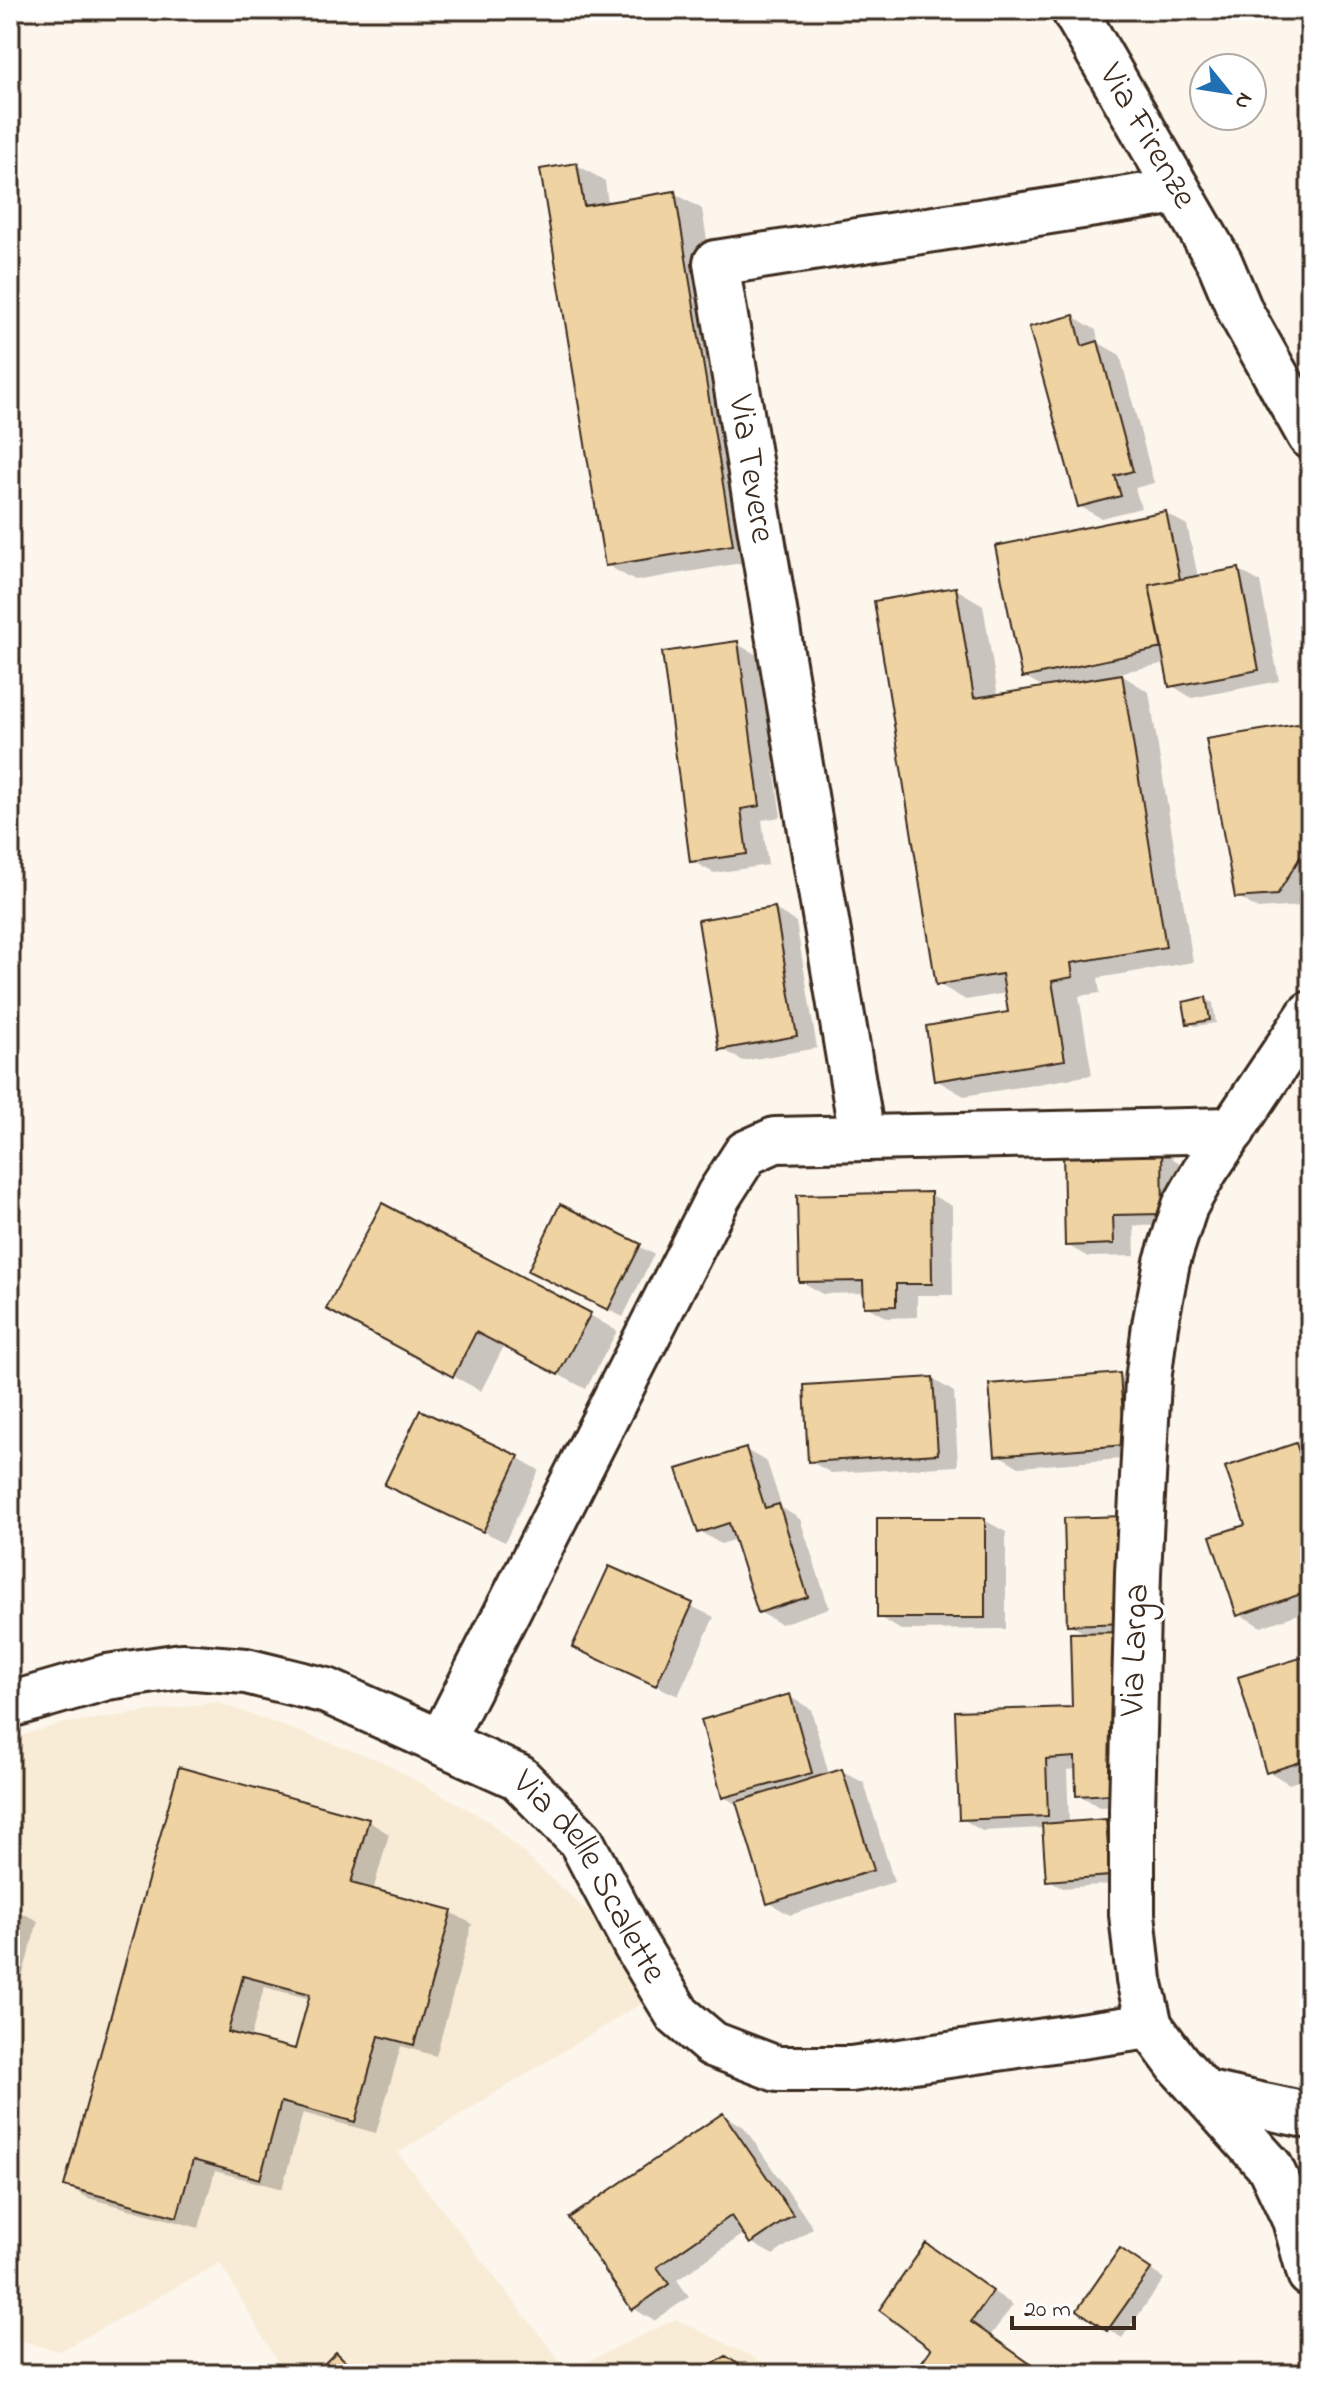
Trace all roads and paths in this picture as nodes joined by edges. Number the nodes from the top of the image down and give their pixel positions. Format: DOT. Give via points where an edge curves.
graph roads {
  1 [pos="1074,10"];
  2 [pos="1178,191"];
  3 [pos="1220,263"];
  4 [pos="1310,389"];
  5 [pos="1310,436"];
  6 [pos="1310,1014"];
  7 [pos="1233,1130"];
  8 [pos="862,1136"];
  9 [pos="10,1705"];
  10 [pos="441,1742"];
  11 [pos="1150,2026"];
  12 [pos="1204,2093"];
  13 [pos="1310,2116"];
  14 [pos="1309,2269"];
  1 -- 2 [label="street, Via Firenze"];
  2 -- 3 [label="street, Via Firenze"];
  2 -- 8 [label="street, Via Tevere" via="716,263"];
  3 -- 4 [label="street, Via Firenze" via="1255,304"];
  3 -- 5 [label="street, Via Firenze" via="1241,313"];
  6 -- 7 [label="street, Via Larga"];
  7 -- 8 [label="street"];
  7 -- 11 [label="street, Via Larga" via="1176,1229 1148,1381 1138,1573 1132,1914"];
  8 -- 10 [label="street" via="775,1140 746,1153 719,1195"];
  9 -- 10 [label="street, Via delle Scalette" via="107,1677 182,1666 246,1671 327,1691"];
  10 -- 11 [label="street, Via delle Scalette" via="518,1777 581,1841 678,2015 712,2044 777,2069 851,2069"];
  11 -- 12 [label="street, Via Larga"];
  12 -- 13 [label="street"];
  12 -- 14 [label="street, Via Larga" via="1270,2167 1295,2220"];
}
